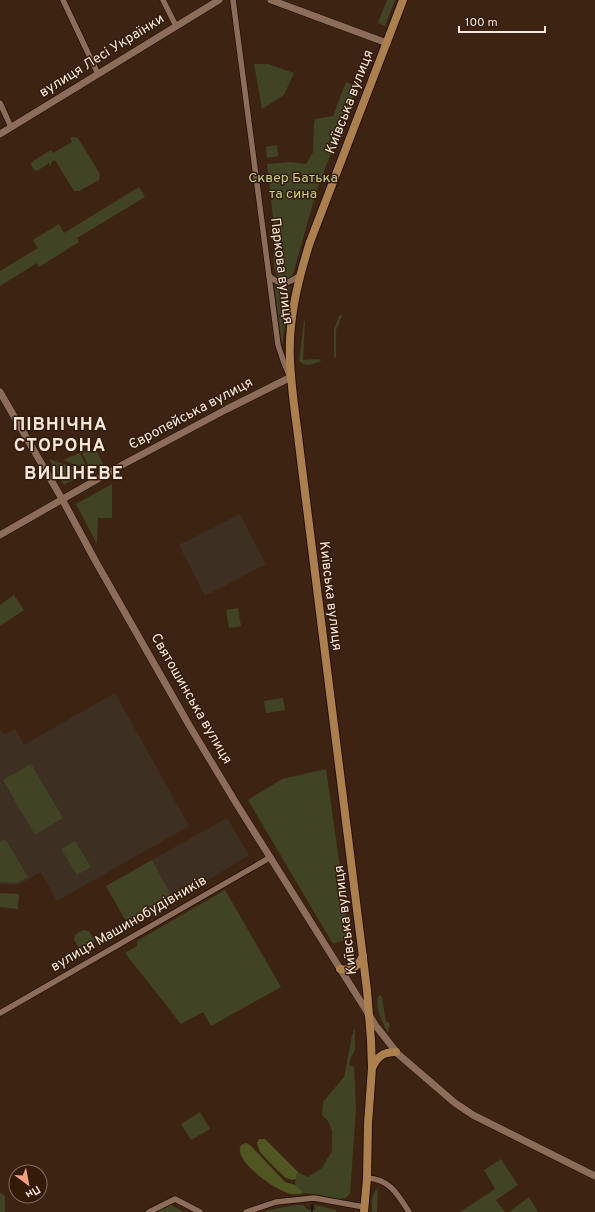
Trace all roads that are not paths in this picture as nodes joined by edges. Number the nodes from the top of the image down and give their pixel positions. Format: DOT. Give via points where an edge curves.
graph roads {
  1 [pos="64,0"];
  2 [pos="163,0"];
  3 [pos="219,0"];
  4 [pos="233,0"];
  5 [pos="270,0"];
  6 [pos="403,0"];
  7 [pos="176,26"];
  8 [pos="387,43"];
  9 [pos="98,74"];
  10 [pos="0,103"];
  11 [pos="11,127"];
  12 [pos="0,134"];
  13 [pos="269,276"];
  14 [pos="299,276"];
  15 [pos="291,377"];
  16 [pos="0,392"];
  17 [pos="62,499"];
  18 [pos="0,535"];
  19 [pos="271,857"];
  20 [pos="363,956"];
  21 [pos="340,969"];
  22 [pos="0,1013"];
  23 [pos="369,1014"];
  24 [pos="396,1052"];
  25 [pos="372,1068"];
  26 [pos="594,1176"];
  27 [pos="368,1178"];
  28 [pos="364,1210"];
  29 [pos="409,1211"];
  30 [pos="149,1212"];
  31 [pos="200,1212"];
  32 [pos="246,1212"];
  1 -- 9 [label="street"];
  2 -- 7 [label="street"];
  3 -- 7 [label="street, вулиця Лесі Українки"];
  4 -- 13 [label="street, Паркова вулиця"];
  5 -- 8 [label="street"];
  6 -- 8 [label="main road, Київська вулиця"];
  7 -- 9 [label="street, вулиця Лесі Українки"];
  8 -- 14 [label="main road, Київська вулиця"];
  9 -- 11 [label="street, вулиця Лесі Українки"];
  10 -- 11 [label="street"];
  11 -- 12 [label="street, вулиця Лесі Українки"];
  13 -- 14 [label="street" via="281,284 287,284"];
  13 -- 15 [label="street, Паркова вулиця" via="278,345"];
  14 -- 15 [label="main road, Київська вулиця" via="290,340"];
  15 -- 17 [label="street, Європейська вулиця"];
  15 -- 20 [label="main road, Київська вулиця"];
  16 -- 17 [label="street, Святошинська вулиця"];
  17 -- 18 [label="street, Європейська вулиця"];
  17 -- 19 [label="street, Святошинська вулиця" via="189,725"];
  19 -- 21 [label="street, Святошинська вулиця"];
  19 -- 22 [label="street, вулиця Машинобудівників"];
  20 -- 21 [label="main road" via="353,969"];
  20 -- 23 [label="main road, Київська вулиця"];
  21 -- 23 [label="street, Святошинська вулиця"];
  23 -- 24 [label="street, Святошинська вулиця"];
  23 -- 25 [label="main road, Київська вулиця"];
  24 -- 25 [label="main road" via="382,1054"];
  24 -- 26 [label="street, Святошинська вулиця" via="419,1074 473,1115"];
  25 -- 27 [label="main road, Київська вулиця"];
  27 -- 28 [label="main road, Київська вулиця"];
  27 -- 29 [label="street" via="374,1178 390,1186"];
  28 -- 32 [label="street" via="308,1198 276,1202"];
  30 -- 31 [label="street" via="175,1199"];
}
